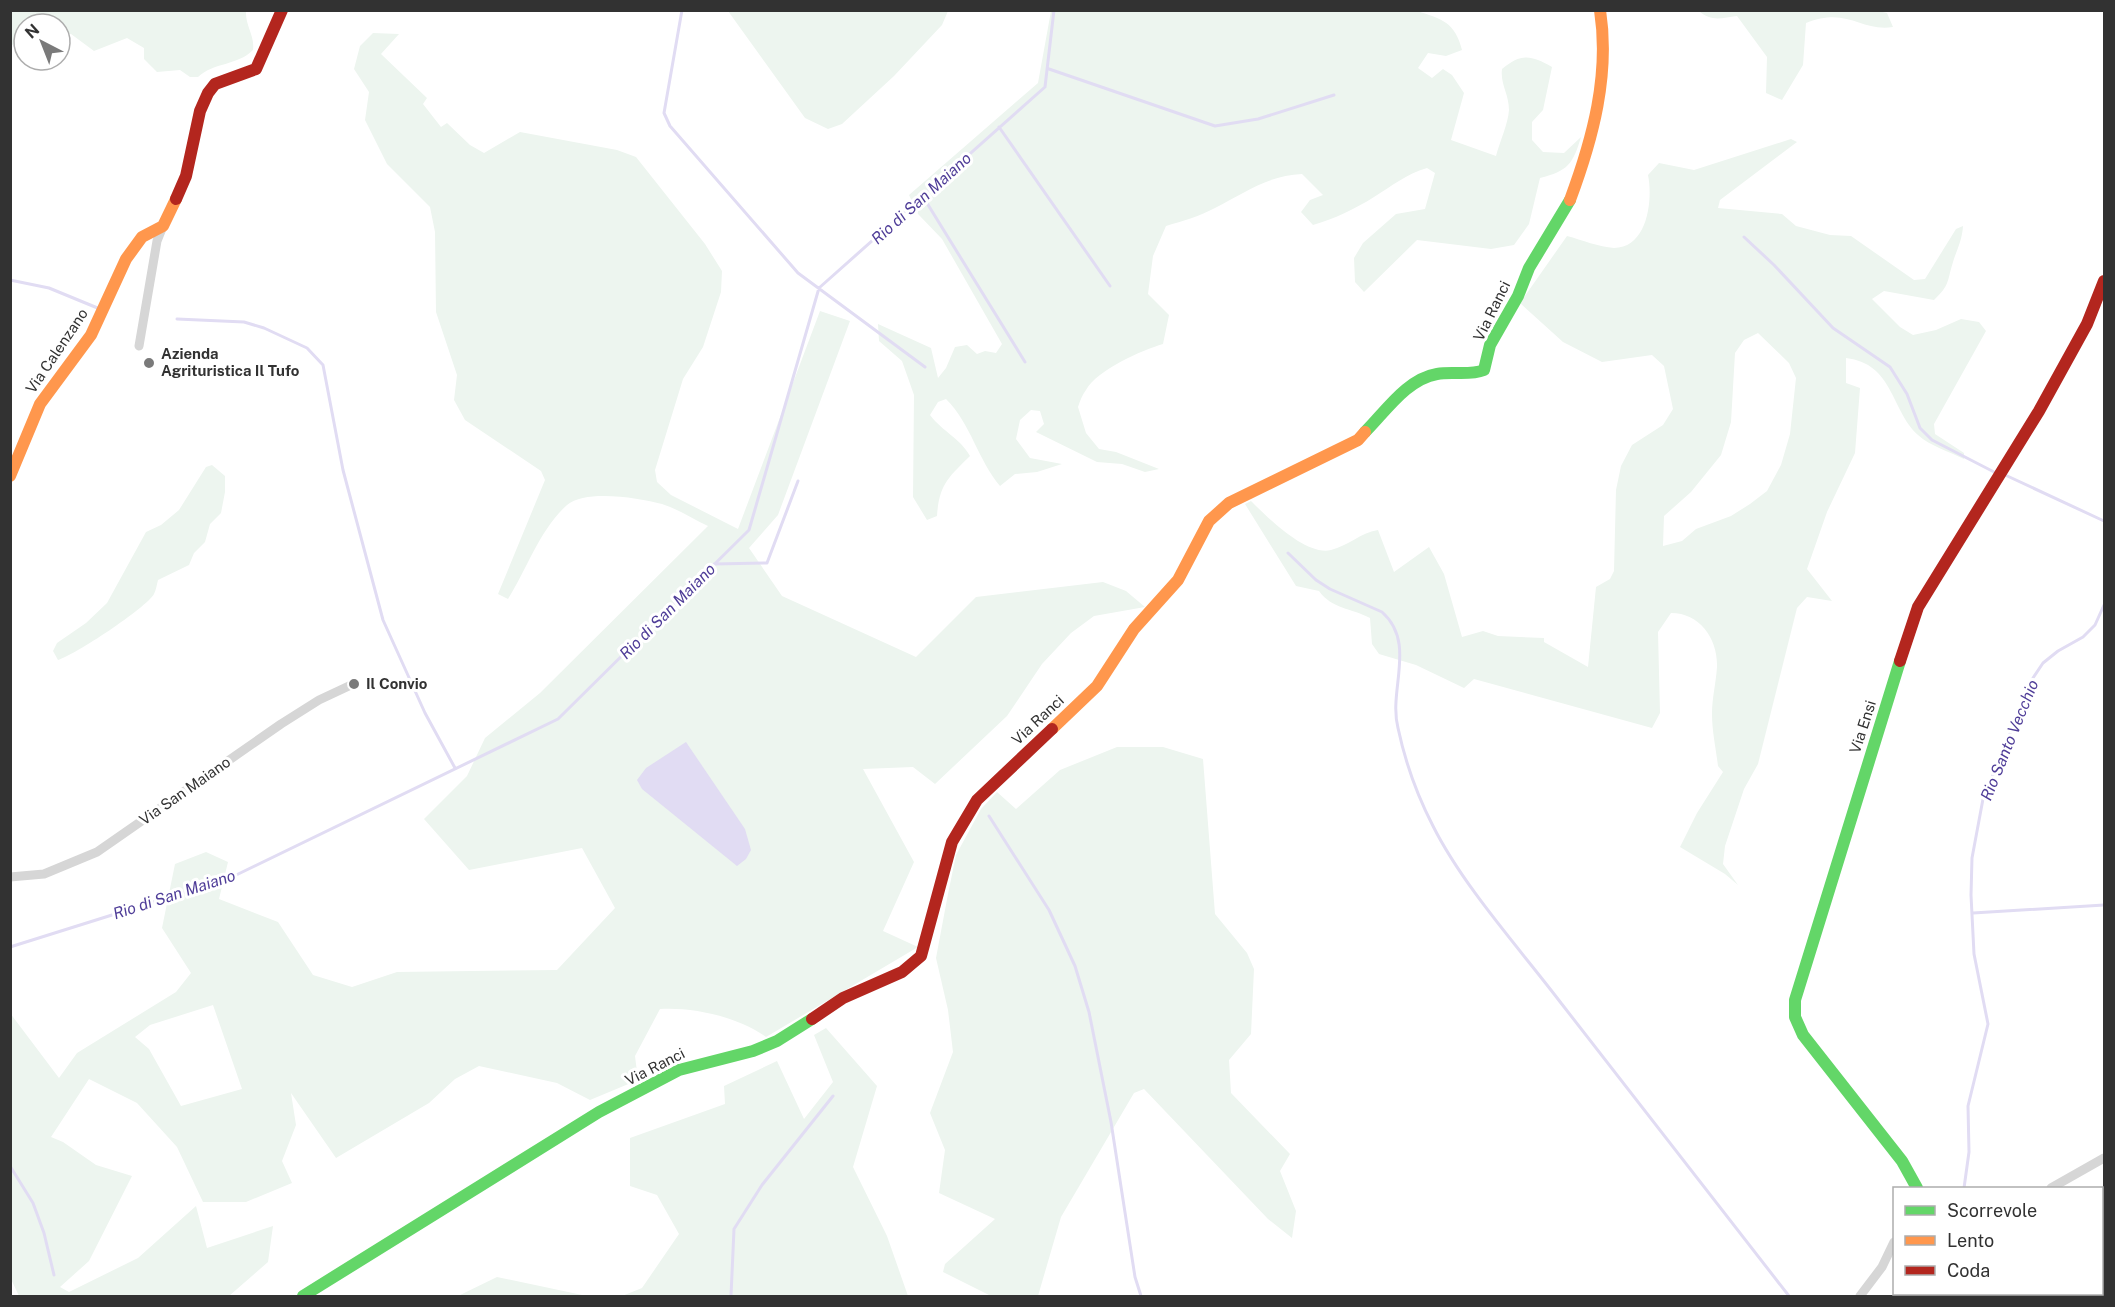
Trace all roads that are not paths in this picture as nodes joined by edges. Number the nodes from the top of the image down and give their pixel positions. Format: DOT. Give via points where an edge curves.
graph roads {
  1 [pos="282,10"];
  2 [pos="1599,10"];
  3 [pos="163,226"];
  4 [pos="2104,280"];
  5 [pos="139,346"];
  6 [pos="10,476"];
  7 [pos="351,685"];
  8 [pos="10,877"];
  9 [pos="2104,1158"];
  10 [pos="1916,1187"];
  11 [pos="2053,1187"];
  12 [pos="1893,1244"];
  13 [pos="303,1296"];
  14 [pos="1860,1296"];
  1 -- 3 [label="street" via="256,69 215,84 208,93 200,111 186,176"];
  2 -- 13 [label="street, Via Ranci" via="1605,42 1603,79 1584,163 1567,209 1529,268 1490,345 1484,370 1437,374 1414,382 1358,440 1229,503 1209,521 1178,580 1134,629 1097,686 977,800 951,842 921,956 912,967 849,993 767,1046 674,1072 557,1136"];
  3 -- 5 [label="street"];
  3 -- 6 [label="street, Via Calenzano" via="136,242 91,334 39,404"];
  4 -- 10 [label="street, Via Ensi" via="2087,324 2039,411 1918,607 1795,1000 1795,1017 1803,1035 1902,1161"];
  7 -- 8 [label="street, Via San Maiano" via="281,724 97,852 44,873"];
  9 -- 11 [label="street"];
  12 -- 14 [label="street" via="1882,1267"];
}
